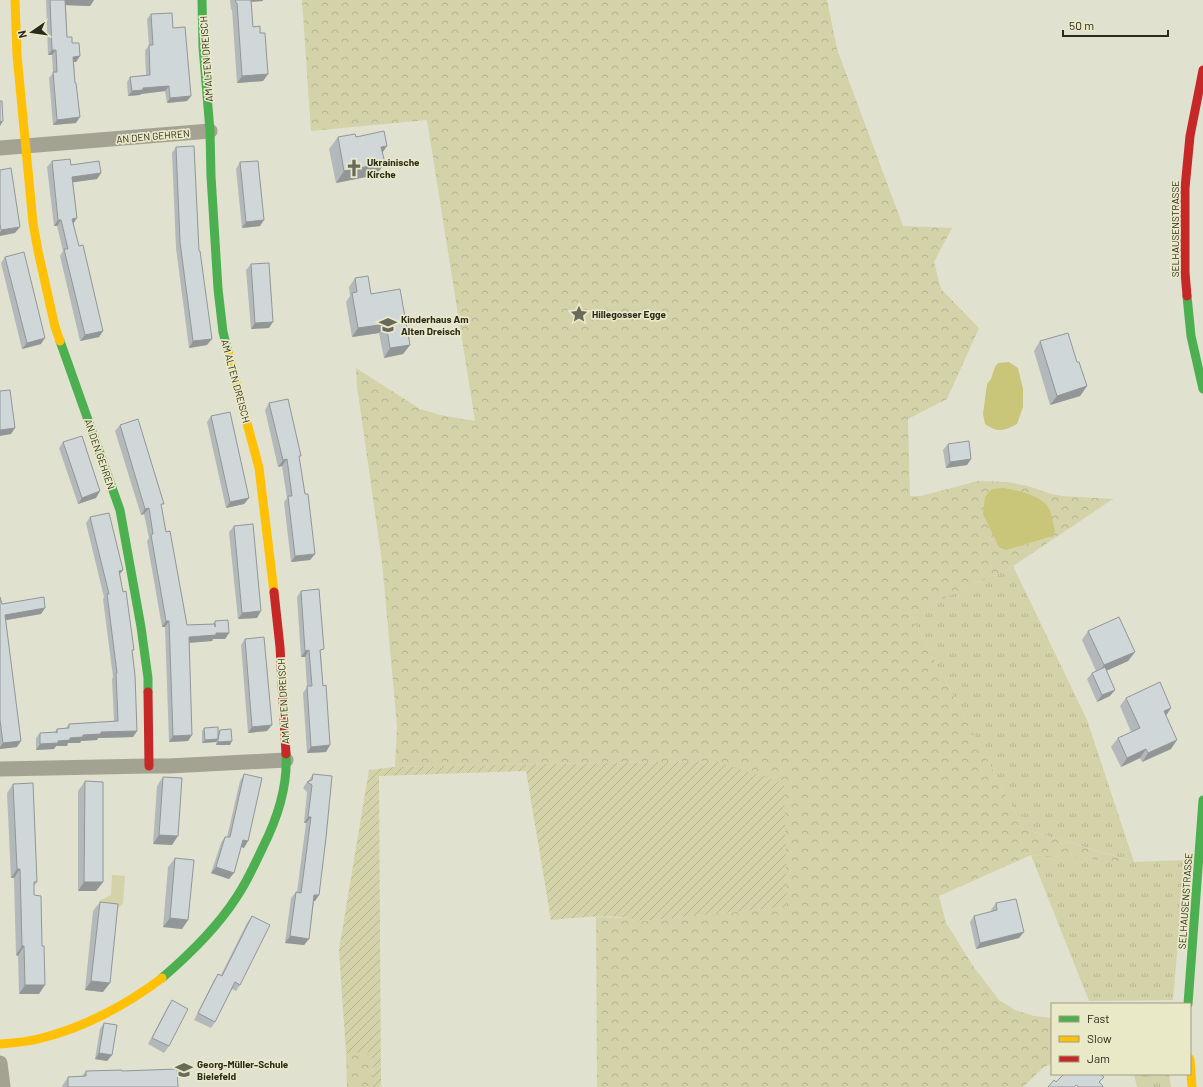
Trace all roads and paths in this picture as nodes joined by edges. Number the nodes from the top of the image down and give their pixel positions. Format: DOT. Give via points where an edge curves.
graph roads {
  1 [pos="15,0"];
  2 [pos="202,0"];
  3 [pos="1203,70"];
  4 [pos="210,131"];
  5 [pos="25,147"];
  6 [pos="0,148"];
  7 [pos="1203,389"];
  8 [pos="286,760"];
  9 [pos="149,766"];
  10 [pos="0,769"];
  11 [pos="1203,800"];
  12 [pos="1188,1003"];
  13 [pos="0,1044"];
  14 [pos="0,1063"];
  15 [pos="1191,1072"];
  16 [pos="3,1087"];
  17 [pos="1192,1087"];
  1 -- 5 [label="street, AN DEN GEHREN"];
  2 -- 4 [label="street, AM ALTEN DREISCH"];
  3 -- 7 [label="street, SELHAUSENSTRASSE" via="1190,136 1185,188 1185,272 1191,336"];
  4 -- 5 [label="street, AN DEN GEHREN"];
  4 -- 8 [label="street, AM ALTEN DREISCH" via="218,296 223,332 259,468 277,619"];
  5 -- 6 [label="street, AN DEN GEHREN"];
  5 -- 9 [label="street, AN DEN GEHREN" via="33,223 50,306 120,510 148,678"];
  8 -- 9 [label="street"];
  8 -- 13 [label="street, AM ALTEN DREISCH" via="283,795 258,860 233,903 189,955 140,994 99,1017 49,1036"];
  9 -- 10 [label="street"];
  11 -- 12 [label="street, SELHAUSENSTRASSE"];
  14 -- 16 [label="street"];
  15 -- 17 [label="street"];
}
